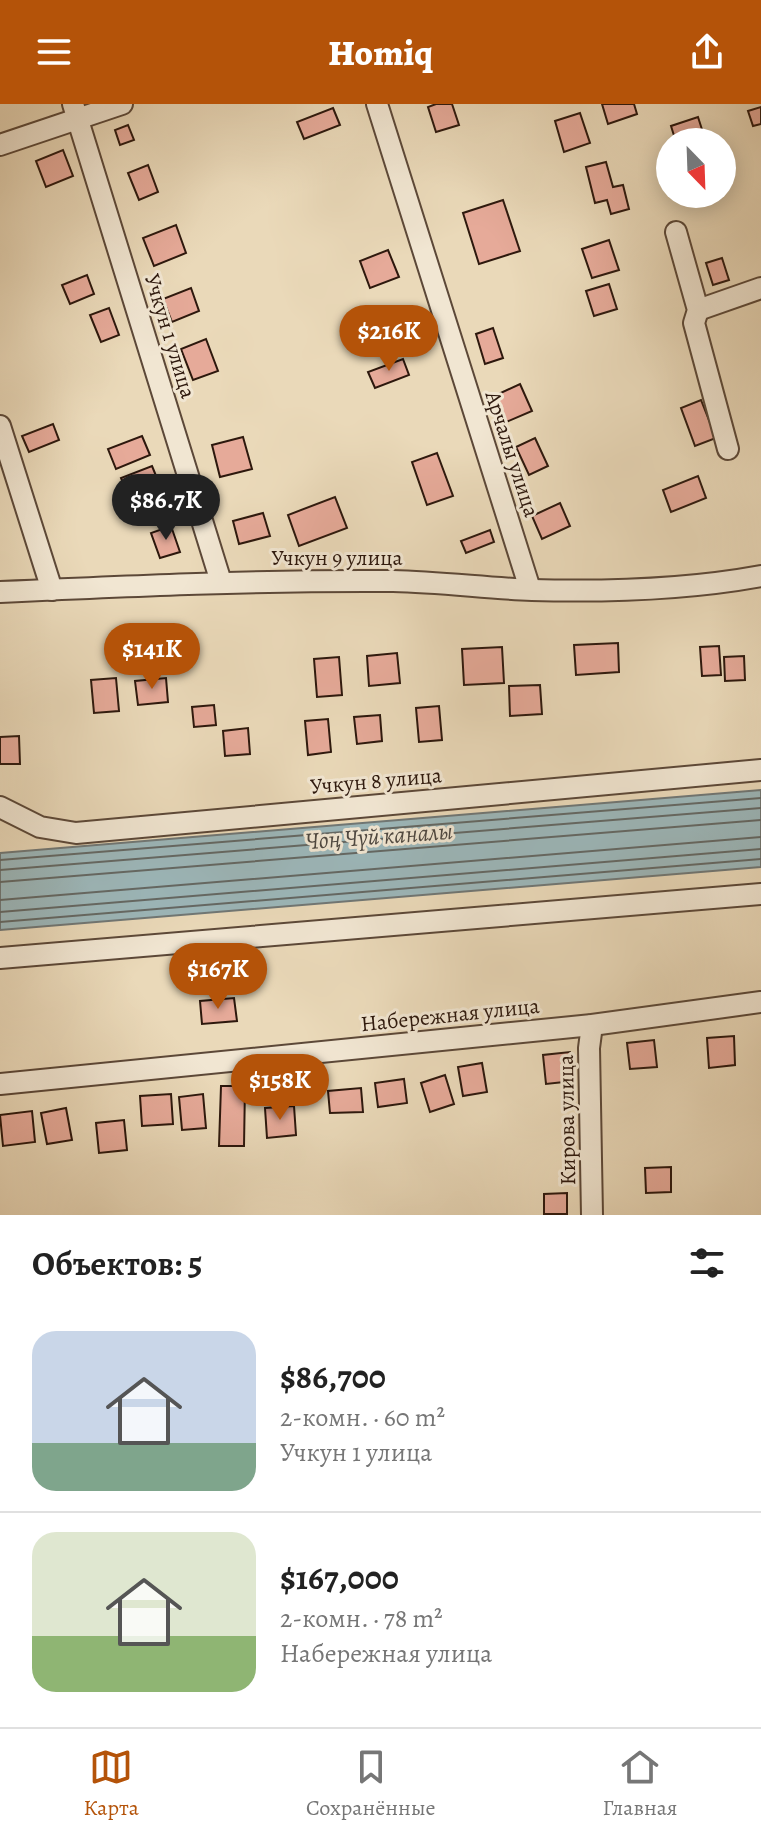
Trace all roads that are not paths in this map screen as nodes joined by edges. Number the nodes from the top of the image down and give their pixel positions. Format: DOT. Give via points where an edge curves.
graph roads {
  1 [pos="122,104"];
  2 [pos="377,104"];
  3 [pos="75,110"];
  4 [pos="0,145"];
  5 [pos="676,232"];
  6 [pos="761,288"];
  7 [pos="698,310"];
  8 [pos="0,426"];
  9 [pos="728,449"];
  10 [pos="761,576"];
  11 [pos="221,582"];
  12 [pos="530,589"];
  13 [pos="52,590"];
  14 [pos="0,592"];
  15 [pos="761,770"];
  16 [pos="0,807"];
  17 [pos="761,894"];
  18 [pos="0,958"];
  19 [pos="761,1002"];
  20 [pos="592,1025"];
  21 [pos="0,1084"];
  22 [pos="592,1215"];
  1 -- 3 [label="street"];
  2 -- 12 [label="street, Арчалы улица"];
  3 -- 4 [label="street"];
  3 -- 11 [label="street, Учкун 1 улица"];
  5 -- 7 [label="street"];
  6 -- 7 [label="street"];
  7 -- 9 [label="street" via="694,323"];
  8 -- 13 [label="street"];
  10 -- 12 [label="street, Учкун 9 улица" via="635,590"];
  11 -- 12 [label="street, Учкун 9 улица" via="397,581"];
  11 -- 13 [label="street, Учкун 9 улица"];
  13 -- 14 [label="street, Учкун 9 улица"];
  15 -- 16 [label="street, Учкун 8 улица" via="76,833 40,827"];
  17 -- 18 [label="street"];
  19 -- 20 [label="street, Набережная улица"];
  20 -- 21 [label="street, Набережная улица"];
  20 -- 22 [label="street, Кирова улица"];
}
